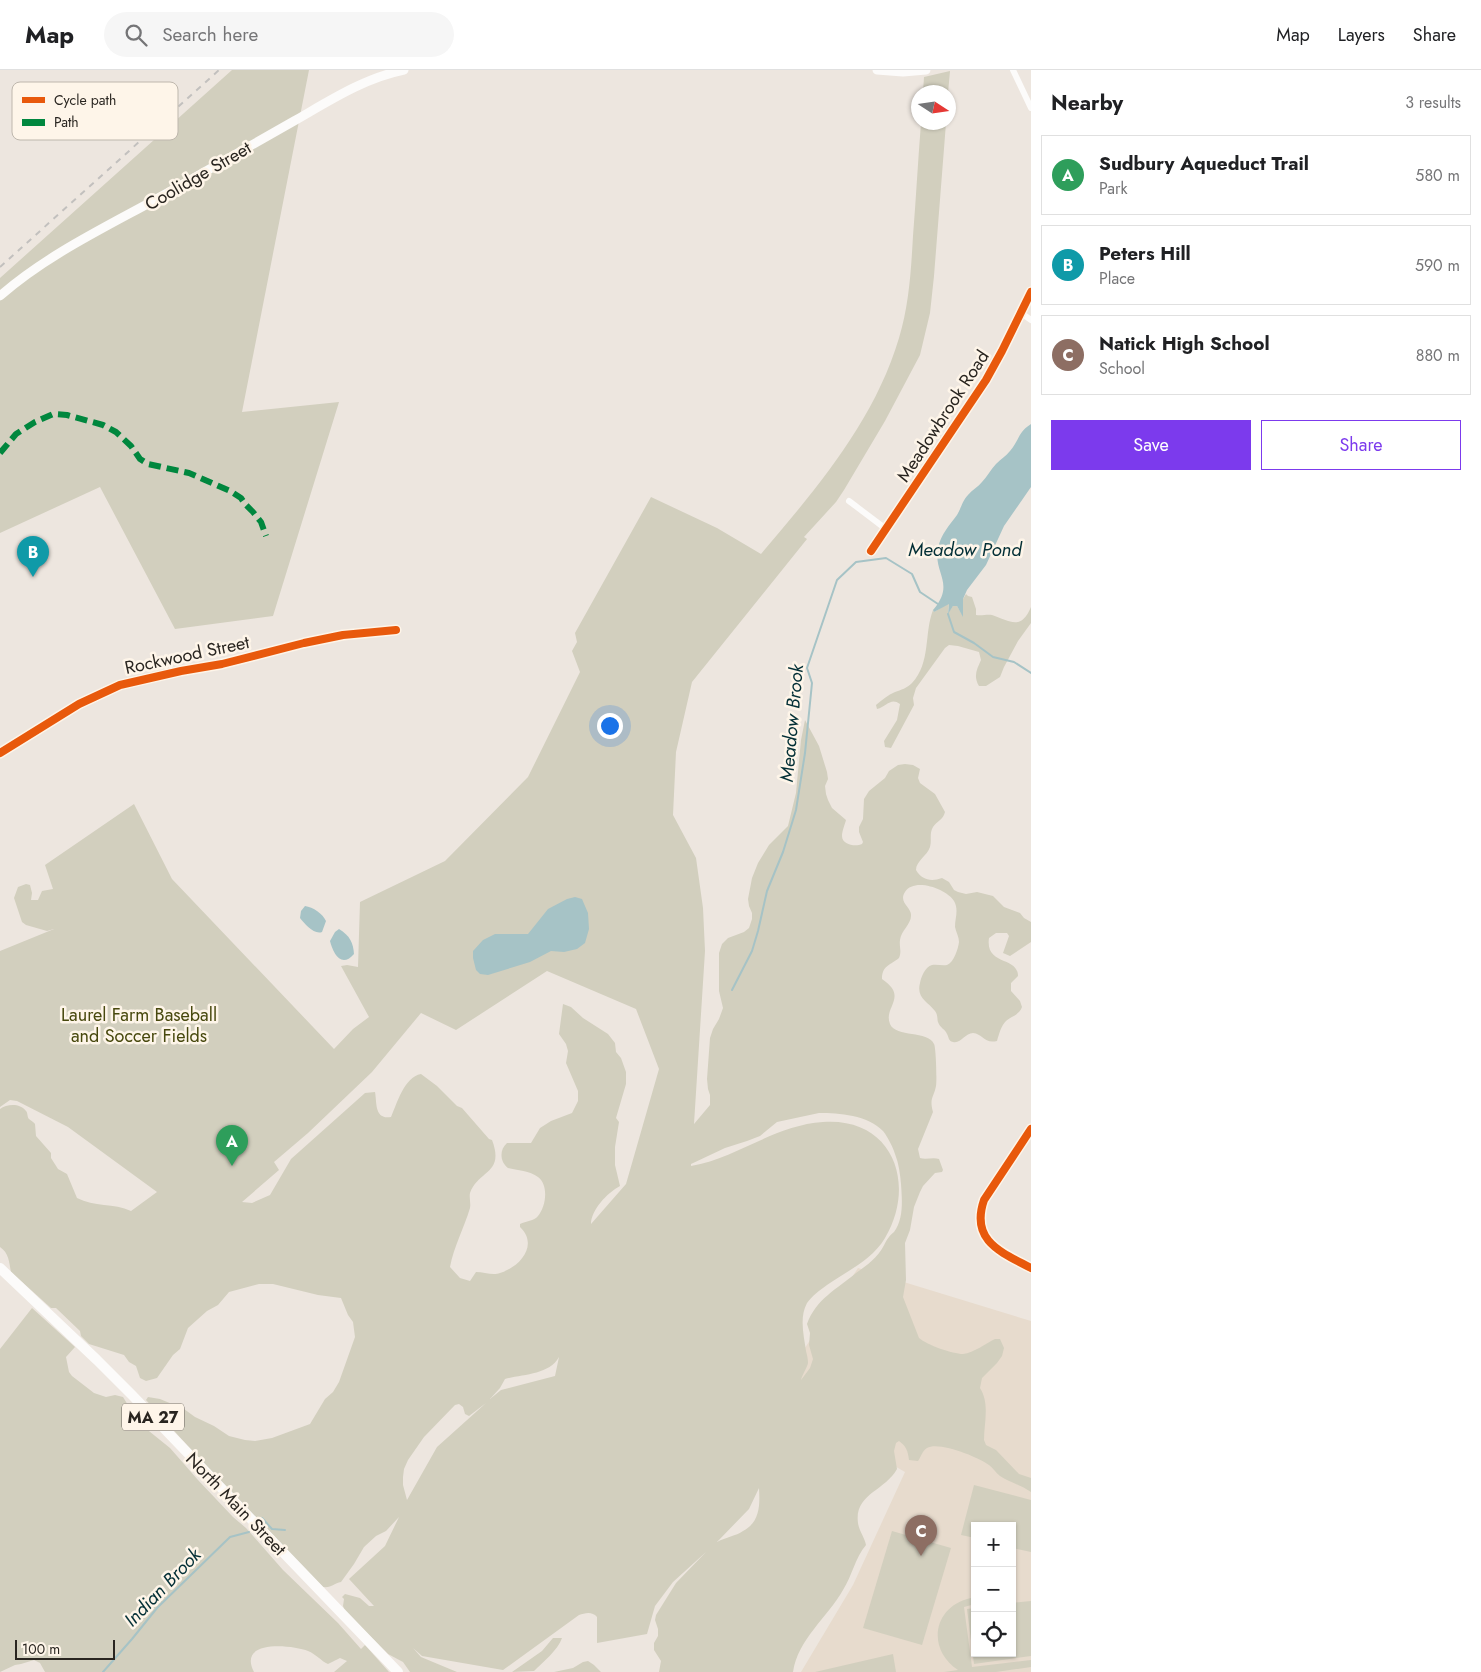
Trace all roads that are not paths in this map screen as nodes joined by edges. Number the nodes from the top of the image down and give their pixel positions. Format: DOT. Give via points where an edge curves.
graph roads {
  1 [pos="404,70"];
  2 [pos="877,70"];
  3 [pos="926,70"];
  4 [pos="1013,70"];
  5 [pos="1031,108"];
  6 [pos="1031,292"];
  7 [pos="0,296"];
  8 [pos="1021,313"];
  9 [pos="1031,320"];
  10 [pos="849,501"];
  11 [pos="886,529"];
  12 [pos="871,551"];
  13 [pos="396,630"];
  14 [pos="0,753"];
  15 [pos="1031,1129"];
  16 [pos="0,1268"];
  17 [pos="1031,1268"];
  18 [pos="398,1672"];
  1 -- 7 [label="main road, Coolidge Street" via="370,80 331,100 51,258"];
  2 -- 3 [label="main road"];
  4 -- 5 [label="street"];
  6 -- 8 [label="street, Meadowbrook Road"];
  8 -- 9 [label="street"];
  8 -- 11 [label="street, Meadowbrook Road" via="986,380"];
  10 -- 11 [label="street"];
  11 -- 12 [label="street, Meadowbrook Road"];
  13 -- 14 [label="street, Rockwood Street" via="343,636 120,685 79,704"];
  15 -- 17 [label="street" via="984,1200 980,1221 987,1241 994,1248"];
  16 -- 18 [label="main road, North Main Street / MA 27" via="104,1366"];
}
